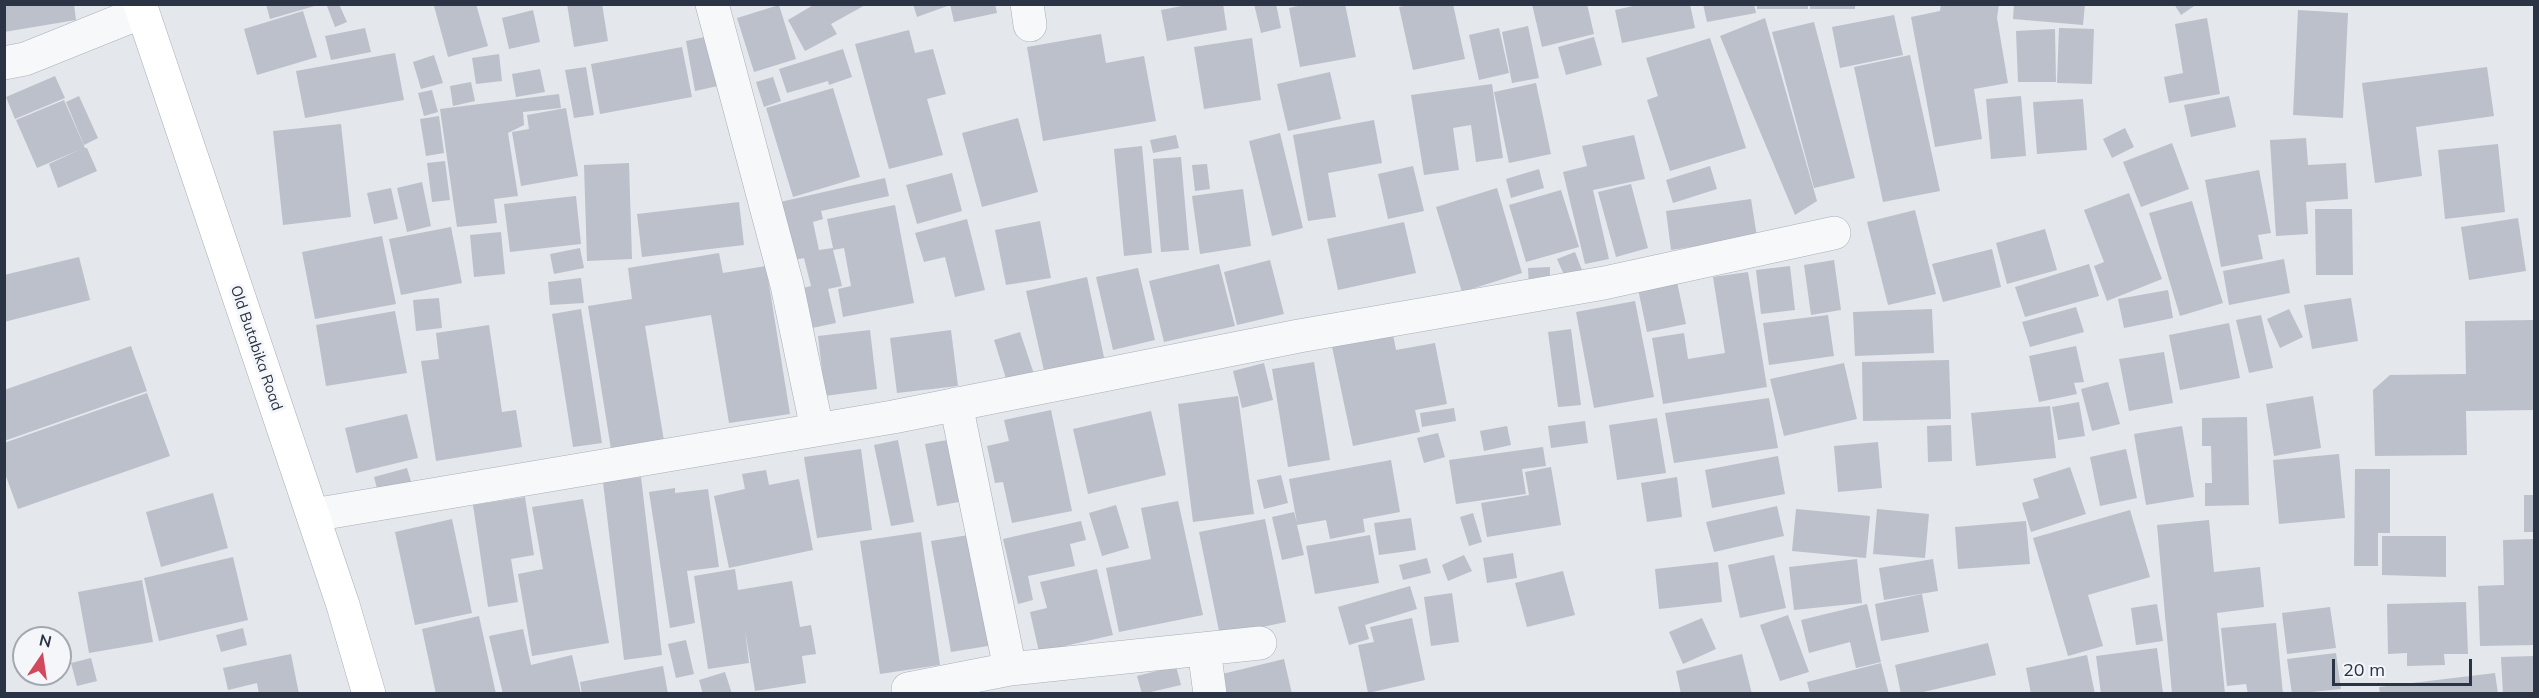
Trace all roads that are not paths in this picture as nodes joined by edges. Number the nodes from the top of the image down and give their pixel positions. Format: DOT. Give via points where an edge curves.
graph roads {
  1 [pos="712,4"];
  2 [pos="141,8"];
  3 [pos="4,63"];
  4 [pos="1834,233"];
  5 [pos="956,404"];
  6 [pos="817,429"];
  7 [pos="313,515"];
  8 [pos="1260,643"];
  9 [pos="1204,649"];
  10 [pos="1010,669"];
  11 [pos="908,689"];
  12 [pos="369,693"];
  13 [pos="1210,693"];
  1 -- 6 [label="street" via="787,285"];
  2 -- 3 [label="street" via="25,59"];
  2 -- 7 [label="main road, Old Butabika Road"];
  4 -- 5 [label="street" via="1604,283 1299,336"];
  5 -- 6 [label="street"];
  5 -- 10 [label="street"];
  6 -- 7 [label="street"];
  7 -- 12 [label="main road, Old Butabika Road"];
  8 -- 9 [label="street"];
  9 -- 10 [label="street"];
  9 -- 13 [label="street"];
  10 -- 11 [label="street"];
}
